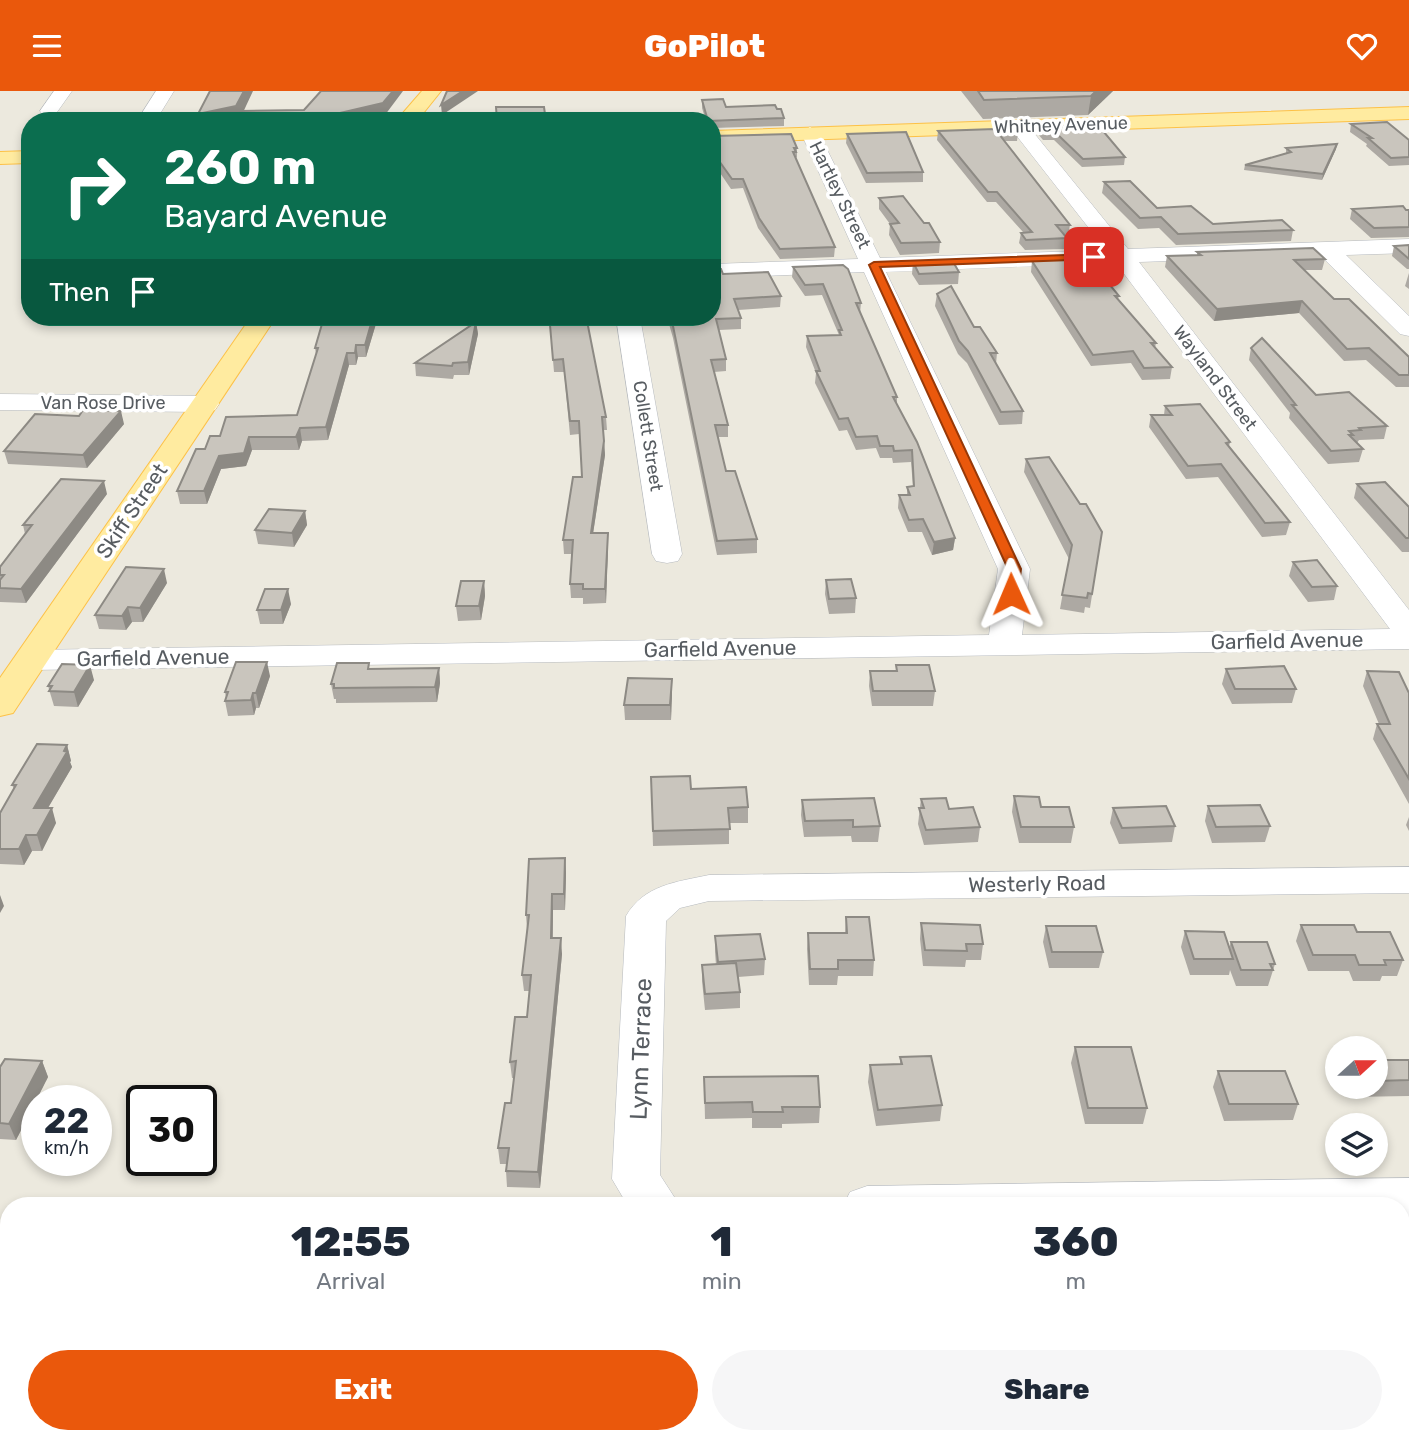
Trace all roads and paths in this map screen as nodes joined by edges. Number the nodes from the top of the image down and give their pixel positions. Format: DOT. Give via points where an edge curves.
graph roads {
  1 [pos="63,91"];
  2 [pos="165,91"];
  3 [pos="432,91"];
  4 [pos="49,111"];
  5 [pos="152,112"];
  6 [pos="414,112"];
  7 [pos="1409,113"];
  8 [pos="1018,127"];
  9 [pos="810,133"];
  10 [pos="721,137"];
  11 [pos="21,157"];
  12 [pos="0,158"];
  13 [pos="1409,246"];
  14 [pos="1326,249"];
  15 [pos="1122,256"];
  16 [pos="874,265"];
  17 [pos="721,271"];
  18 [pos="257,326"];
  19 [pos="629,326"];
  20 [pos="1409,329"];
  21 [pos="0,402"];
  22 [pos="206,404"];
  23 [pos="667,554"];
  24 [pos="1409,632"];
  25 [pos="1409,639"];
  26 [pos="1004,645"];
  27 [pos="11,683"];
  28 [pos="1409,880"];
  29 [pos="667,898"];
  30 [pos="649,1197"];
  1 -- 4 [label="street"];
  2 -- 5 [label="street"];
  3 -- 6 [label="main road"];
  7 -- 8 [label="main road, Whitney Avenue"];
  8 -- 9 [label="main road, Whitney Avenue"];
  8 -- 15 [label="street, Wayland Street"];
  9 -- 10 [label="main road, Whitney Avenue"];
  9 -- 16 [label="street, Hartley Street"];
  11 -- 12 [label="main road"];
  13 -- 14 [label="street"];
  14 -- 15 [label="street"];
  14 -- 20 [label="street"];
  15 -- 16 [label="street"];
  15 -- 24 [label="street, Wayland Street"];
  16 -- 17 [label="street"];
  16 -- 26 [label="street, Hartley Street" via="1014,569"];
  18 -- 22 [label="main road, Skiff Street"];
  19 -- 23 [label="street, Collett Street"];
  21 -- 22 [label="street, Van Rose Drive"];
  22 -- 27 [label="main road, Skiff Street"];
  25 -- 26 [label="street, Garfield Avenue"];
  26 -- 27 [label="street, Garfield Avenue"];
  28 -- 29 [label="street, Westerly Road" via="709,887"];
  29 -- 30 [label="street, Lynn Terrace" via="646,916 636,1179"];
}
